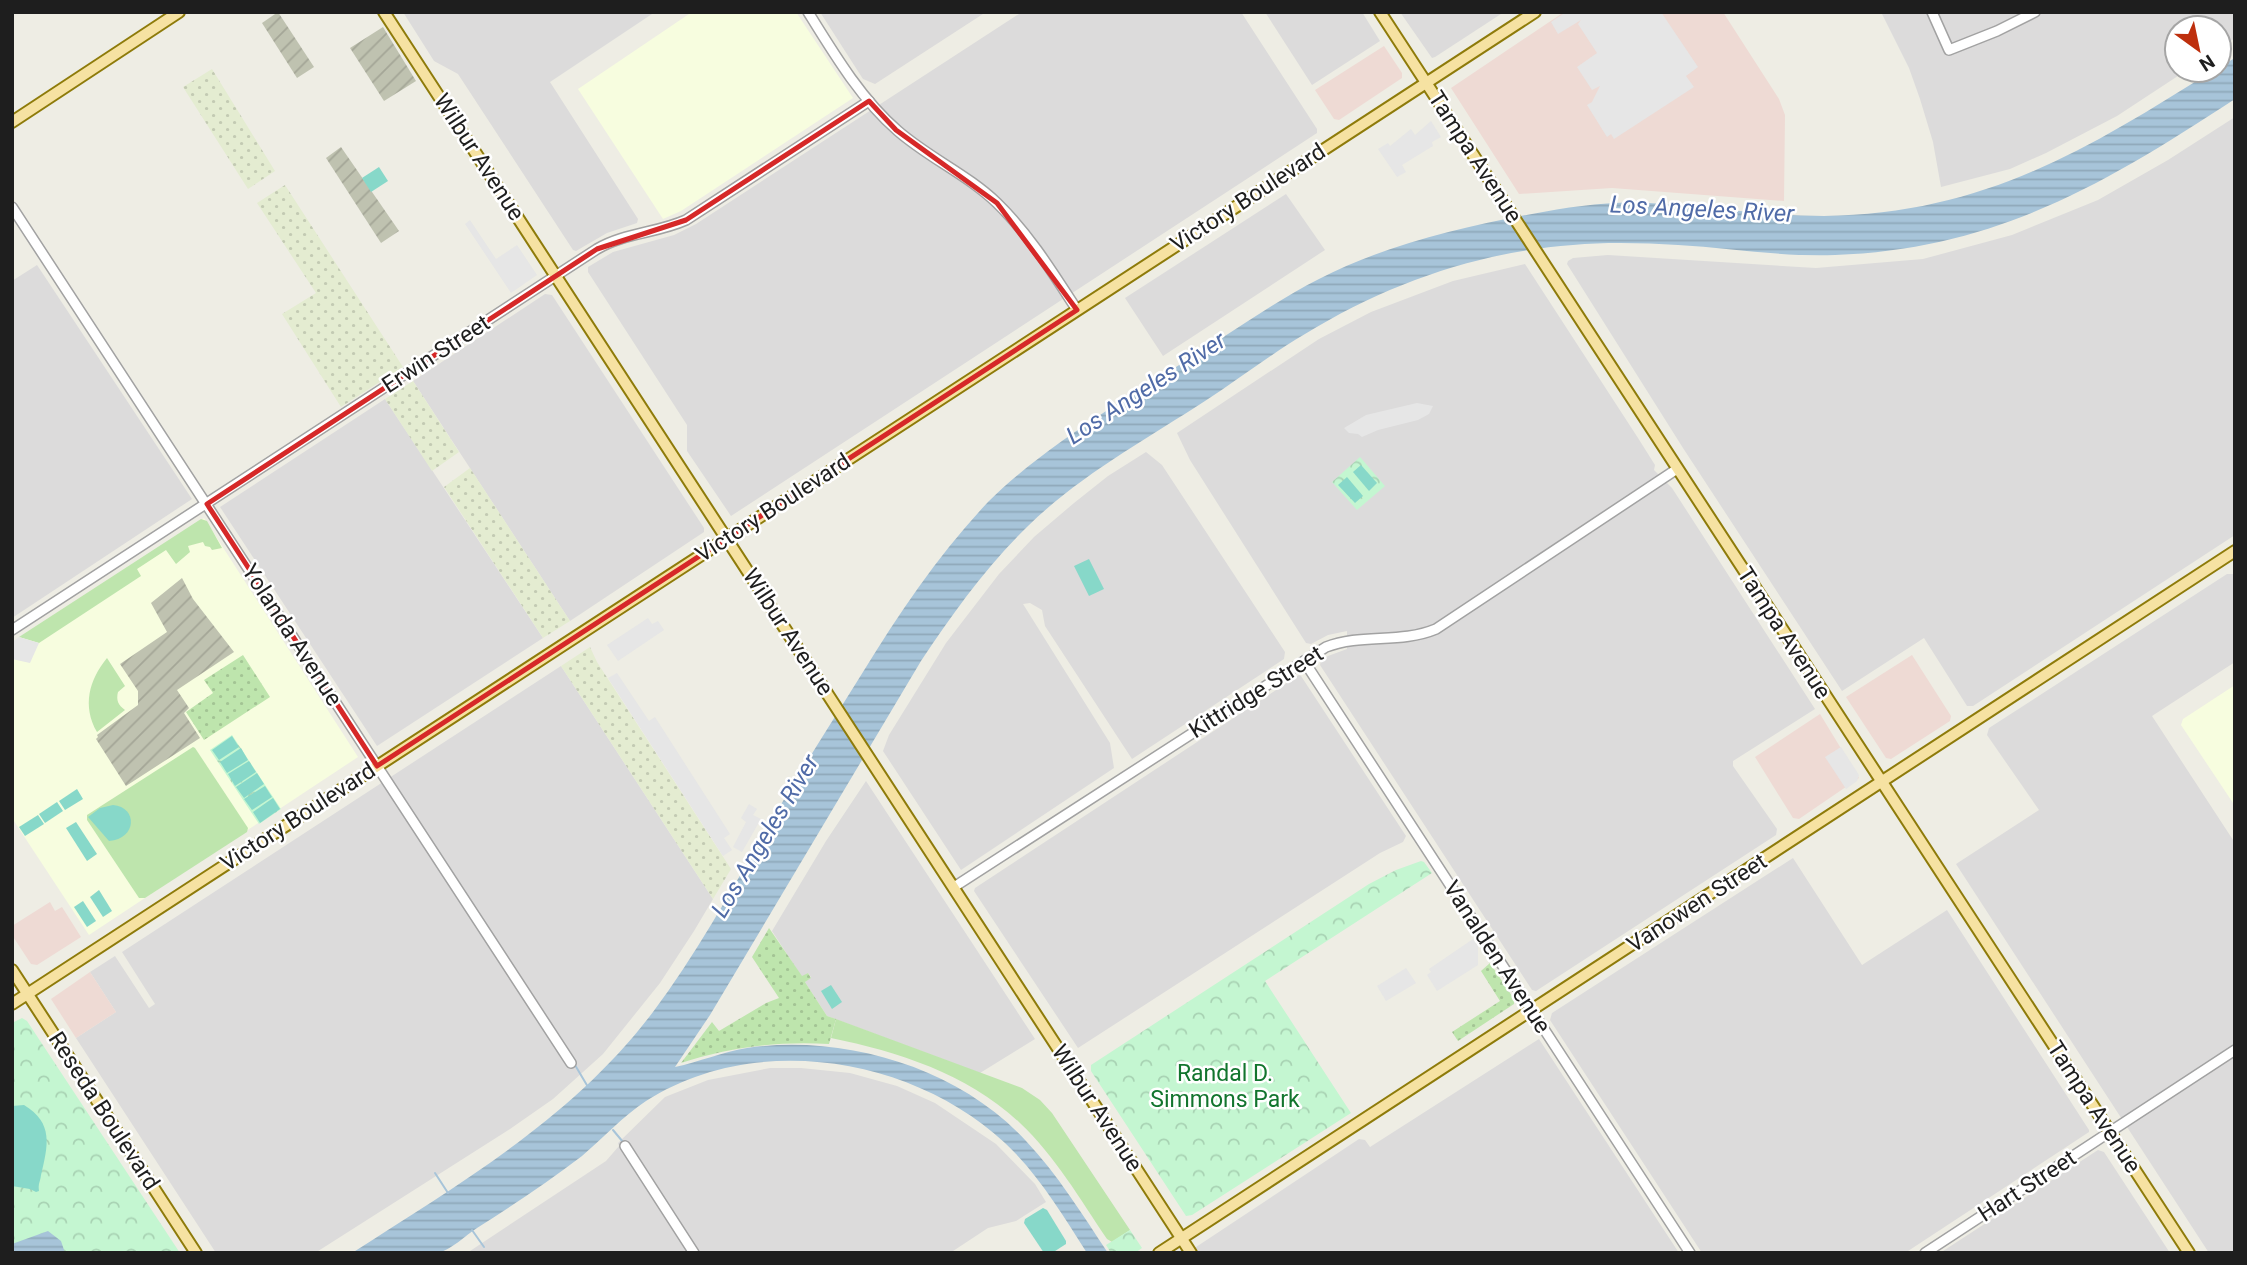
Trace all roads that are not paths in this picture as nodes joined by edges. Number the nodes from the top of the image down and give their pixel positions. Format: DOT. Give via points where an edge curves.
graph roads {
  1 [pos="179,12"];
  2 [pos="384,12"];
  3 [pos="808,12"];
  4 [pos="1380,12"];
  5 [pos="1535,12"];
  6 [pos="1932,12"];
  7 [pos="2035,12"];
  8 [pos="1426,83"];
  9 [pos="869,101"];
  10 [pos="12,122"];
  11 [pos="12,207"];
  12 [pos="556,275"];
  13 [pos="1077,310"];
  14 [pos="1677,469"];
  15 [pos="207,503"];
  16 [pos="727,539"];
  17 [pos="2235,551"];
  18 [pos="12,630"];
  19 [pos="1304,661"];
  20 [pos="377,766"];
  21 [pos="1882,782"];
  22 [pos="954,887"];
  23 [pos="12,970"];
  24 [pos="28,994"];
  25 [pos="12,1004"];
  26 [pos="1532,1010"];
  27 [pos="2235,1050"];
  28 [pos="571,1063"];
  29 [pos="2110,1131"];
  30 [pos="625,1146"];
  31 [pos="1181,1238"];
  32 [pos="196,1253"];
  33 [pos="694,1253"];
  34 [pos="1158,1253"];
  35 [pos="1191,1253"];
  36 [pos="1690,1253"];
  37 [pos="1925,1253"];
  38 [pos="2189,1253"];
  1 -- 10 [label="main road"];
  2 -- 12 [label="main road, Wilbur Avenue"];
  3 -- 9 [label="street"];
  4 -- 8 [label="main road, Tampa Avenue"];
  5 -- 8 [label="main road, Victory Boulevard"];
  6 -- 7 [label="street" via="1950,50"];
  8 -- 13 [label="main road, Victory Boulevard"];
  8 -- 14 [label="main road, Tampa Avenue"];
  9 -- 12 [label="street, Erwin Street" via="686,220 605,244"];
  9 -- 13 [label="street" via="911,141 997,202 1035,247"];
  11 -- 15 [label="street, Yolanda Avenue"];
  12 -- 15 [label="street, Erwin Street"];
  12 -- 16 [label="main road, Wilbur Avenue"];
  13 -- 16 [label="main road, Victory Boulevard"];
  14 -- 19 [label="street, Kittridge Street" via="1436,629 1406,638 1342,641"];
  14 -- 21 [label="main road, Tampa Avenue"];
  15 -- 18 [label="street, Erwin Street"];
  15 -- 20 [label="street, Yolanda Avenue"];
  16 -- 20 [label="main road, Victory Boulevard"];
  16 -- 22 [label="main road, Wilbur Avenue"];
  17 -- 21 [label="main road, Vanowen Street"];
  19 -- 22 [label="street, Kittridge Street"];
  19 -- 26 [label="street, Vanalden Avenue"];
  20 -- 24 [label="main road, Victory Boulevard"];
  20 -- 28 [label="street, Yolanda Avenue"];
  21 -- 26 [label="main road, Vanowen Street"];
  21 -- 29 [label="main road, Tampa Avenue"];
  22 -- 31 [label="main road, Wilbur Avenue"];
  23 -- 24 [label="main road, Reseda Boulevard"];
  24 -- 25 [label="main road, Victory Boulevard"];
  24 -- 32 [label="main road, Reseda Boulevard"];
  26 -- 31 [label="main road, Vanowen Street"];
  26 -- 36 [label="street, Vanalden Avenue"];
  27 -- 29 [label="street, Hart Street"];
  29 -- 37 [label="street, Hart Street"];
  29 -- 38 [label="main road, Tampa Avenue"];
  30 -- 33 [label="street"];
  31 -- 34 [label="main road, Vanowen Street"];
  31 -- 35 [label="main road, Wilbur Avenue"];
}
